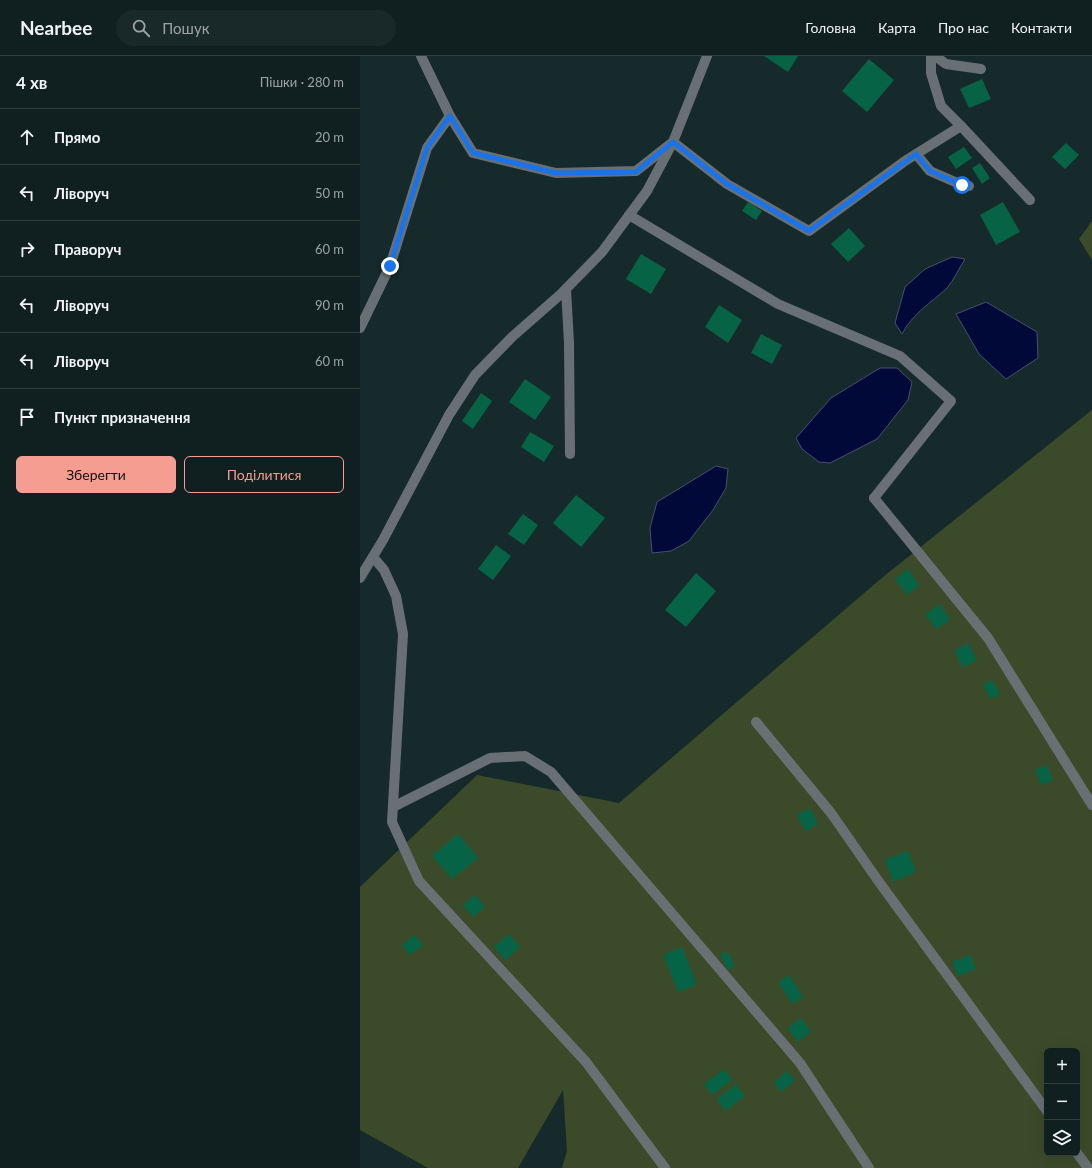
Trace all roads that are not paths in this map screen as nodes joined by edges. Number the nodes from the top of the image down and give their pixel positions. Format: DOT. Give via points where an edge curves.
graph roads {
  1 [pos="421,56"];
  2 [pos="707,56"];
  3 [pos="931,56"];
  4 [pos="935,56"];
  5 [pos="981,69"];
  6 [pos="450,116"];
  7 [pos="961,126"];
  8 [pos="673,142"];
  9 [pos="916,154"];
  10 [pos="969,186"];
  11 [pos="1030,200"];
  12 [pos="629,215"];
  13 [pos="566,289"];
  14 [pos="360,328"];
  15 [pos="570,454"];
  16 [pos="373,557"];
  17 [pos="360,578"];
  18 [pos="756,722"];
  19 [pos="1092,805"];
  20 [pos="393,807"];
  21 [pos="1044,1107"];
  22 [pos="1079,1156"];
  23 [pos="665,1168"];
  24 [pos="869,1168"];
  25 [pos="1088,1168"];
  1 -- 6 [label="street"];
  2 -- 8 [label="street"];
  3 -- 7 [label="street" via="931,73 941,106"];
  4 -- 5 [label="street" via="946,64"];
  6 -- 8 [label="street" via="473,153 556,173 636,172"];
  6 -- 14 [label="street" via="427,148 390,266"];
  7 -- 9 [label="street"];
  7 -- 11 [label="street"];
  8 -- 9 [label="street" via="727,184 809,231"];
  8 -- 12 [label="street" via="647,191"];
  9 -- 10 [label="street" via="930,171"];
  12 -- 13 [label="street" via="602,252"];
  12 -- 19 [label="street" via="778,304 900,356 951,401 874,498 988,638"];
  13 -- 15 [label="street"];
  13 -- 16 [label="street" via="475,374 449,415"];
  16 -- 17 [label="street"];
  16 -- 20 [label="street" via="384,570 396,596 403,634"];
  18 -- 21 [label="street" via="831,813"];
  20 -- 23 [label="street" via="392,822 419,881 586,1062"];
  20 -- 24 [label="street" via="490,758 525,756 551,772 800,1063"];
  22 -- 25 [label="street"];
}
